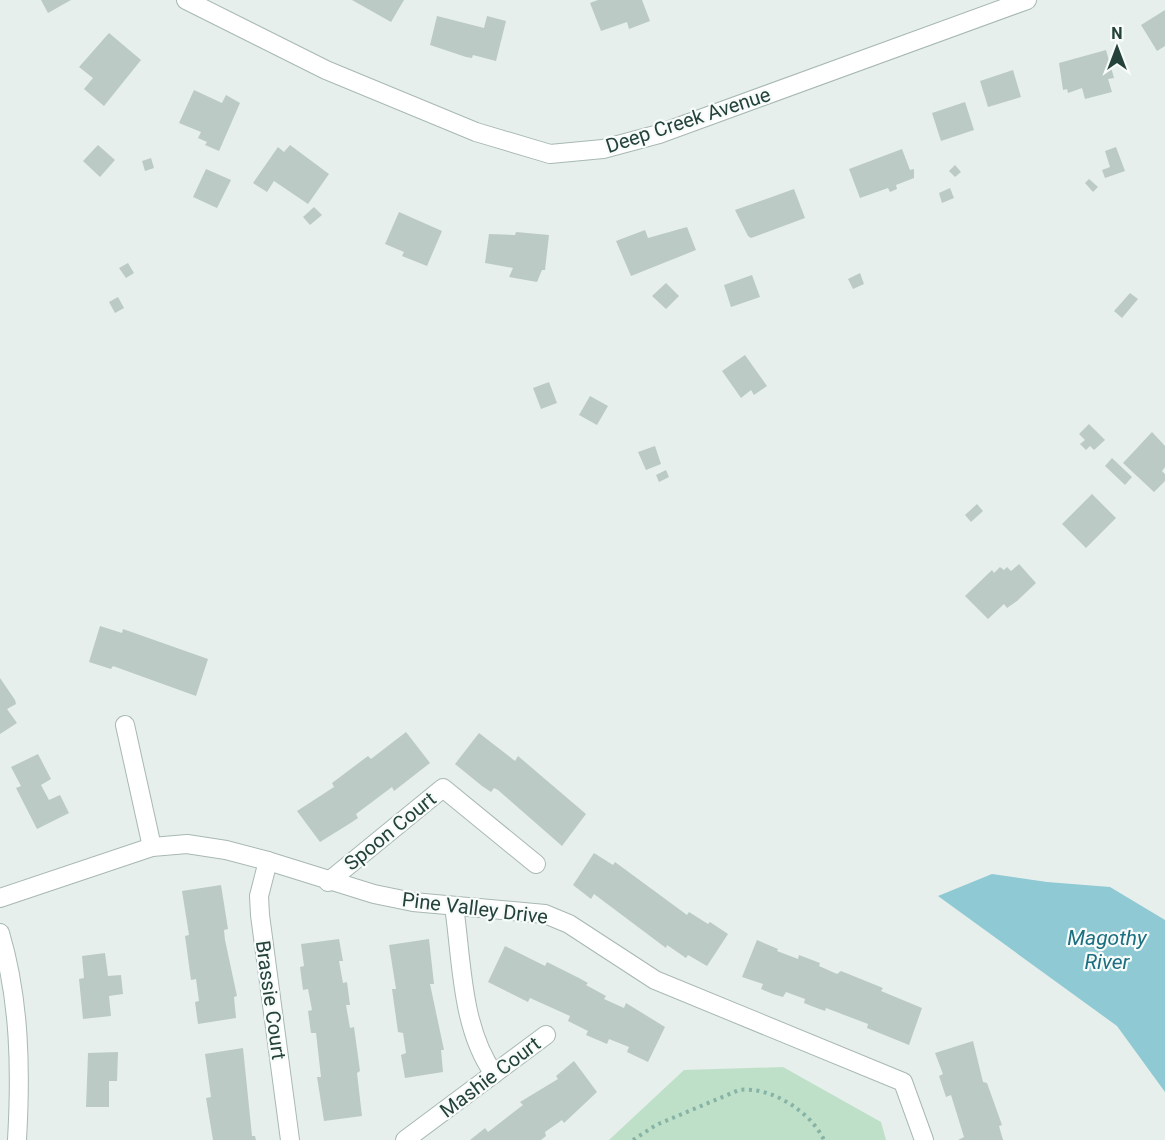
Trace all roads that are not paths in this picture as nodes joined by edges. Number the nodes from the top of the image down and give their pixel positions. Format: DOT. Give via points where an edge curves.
graph roads {
  1 [pos="186,0"];
  2 [pos="1028,0"];
  3 [pos="125,725"];
  4 [pos="152,847"];
  5 [pos="268,861"];
  6 [pos="536,864"];
  7 [pos="328,882"];
  8 [pos="0,898"];
  9 [pos="454,906"];
  10 [pos="0,933"];
  11 [pos="546,1035"];
  12 [pos="494,1074"];
  13 [pos="17,1140"];
  14 [pos="290,1140"];
  15 [pos="405,1140"];
  16 [pos="924,1140"];
  1 -- 2 [label="street, Deep Creek Avenue" via="326,70 476,132 550,154 603,149 658,134"];
  3 -- 4 [label="street"];
  4 -- 5 [label="street, Pine Valley Drive" via="187,844"];
  4 -- 8 [label="street, Pine Valley Drive"];
  5 -- 7 [label="street, Pine Valley Drive"];
  5 -- 14 [label="street, Brassie Court" via="259,896 260,915"];
  6 -- 7 [label="street, Spoon Court" via="443,788"];
  7 -- 9 [label="street, Pine Valley Drive" via="374,894"];
  9 -- 12 [label="street" via="474,1037"];
  9 -- 16 [label="street, Pine Valley Drive" via="553,917 655,980 903,1082"];
  10 -- 13 [label="street" via="8,957 20,1065"];
  11 -- 12 [label="street, Mashie Court"];
  12 -- 15 [label="street, Mashie Court"];
}
